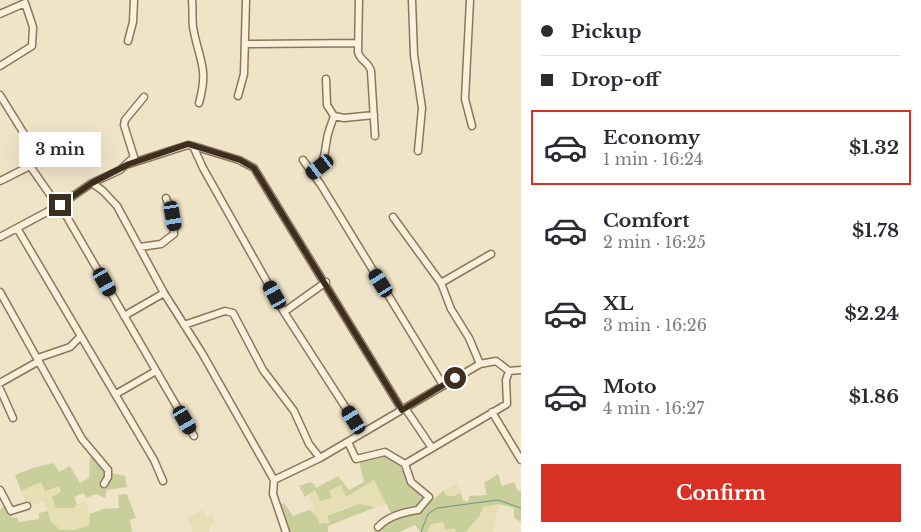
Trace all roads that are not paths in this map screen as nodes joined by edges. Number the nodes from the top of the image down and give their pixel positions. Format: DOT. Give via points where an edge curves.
graph roads {
  1 [pos="134,0"];
  2 [pos="192,0"];
  3 [pos="246,0"];
  4 [pos="359,0"];
  5 [pos="412,0"];
  6 [pos="470,0"];
  7 [pos="24,2"];
  8 [pos="0,14"];
  9 [pos="128,42"];
  10 [pos="358,43"];
  11 [pos="246,44"];
  12 [pos="0,66"];
  13 [pos="326,79"];
  14 [pos="0,95"];
  15 [pos="238,96"];
  16 [pos="144,97"];
  17 [pos="199,103"];
  18 [pos="374,115"];
  19 [pos="334,116"];
  20 [pos="472,126"];
  21 [pos="375,136"];
  22 [pos="193,146"];
  23 [pos="418,151"];
  24 [pos="303,160"];
  25 [pos="129,164"];
  26 [pos="30,166"];
  27 [pos="312,173"];
  28 [pos="0,181"];
  29 [pos="92,183"];
  30 [pos="166,198"];
  31 [pos="60,205"];
  32 [pos="393,217"];
  33 [pos="16,228"];
  34 [pos="0,237"];
  35 [pos="140,247"];
  36 [pos="491,254"];
  37 [pos="326,282"];
  38 [pos="441,283"];
  39 [pos="0,292"];
  40 [pos="164,293"];
  41 [pos="284,312"];
  42 [pos="124,316"];
  43 [pos="184,325"];
  44 [pos="80,337"];
  45 [pos="39,359"];
  46 [pos="480,364"];
  47 [pos="521,370"];
  48 [pos="156,371"];
  49 [pos="509,371"];
  50 [pos="0,383"];
  51 [pos="443,385"];
  52 [pos="0,389"];
  53 [pos="116,394"];
  54 [pos="404,409"];
  55 [pos="492,412"];
  56 [pos="13,418"];
  57 [pos="362,433"];
  58 [pos="194,436"];
  59 [pos="348,442"];
  60 [pos="432,448"];
  61 [pos="320,458"];
  62 [pos="521,460"];
  63 [pos="405,464"];
  64 [pos="274,480"];
  65 [pos="163,481"];
  66 [pos="104,484"];
  67 [pos="0,490"];
  68 [pos="27,506"];
  69 [pos="378,527"];
  70 [pos="286,532"];
  1 -- 9 [label="street"];
  2 -- 17 [label="street" via="193,26 204,72"];
  3 -- 11 [label="street"];
  4 -- 10 [label="street"];
  5 -- 23 [label="street" via="414,55 422,108"];
  6 -- 20 [label="street" via="465,99"];
  7 -- 8 [label="street"];
  7 -- 12 [label="street" via="33,27 32,46"];
  10 -- 11 [label="street"];
  10 -- 18 [label="street" via="359,57 370,66"];
  11 -- 15 [label="street" via="244,74"];
  13 -- 19 [label="street" via="327,105"];
  14 -- 26 [label="street" via="36,153 37,158"];
  16 -- 25 [label="street" via="124,120 134,157"];
  18 -- 19 [label="street"];
  18 -- 21 [label="street"];
  19 -- 27 [label="street" via="327,138 326,156"];
  22 -- 25 [label="street" via="188,144"];
  22 -- 37 [label="street" via="240,160 254,168"];
  22 -- 41 [label="street"];
  24 -- 27 [label="street"];
  25 -- 29 [label="street"];
  26 -- 28 [label="street"];
  26 -- 31 [label="street"];
  27 -- 51 [label="street"];
  29 -- 31 [label="street"];
  29 -- 35 [label="street" via="117,206"];
  30 -- 35 [label="street" via="173,216 174,234 161,244"];
  31 -- 33 [label="street"];
  31 -- 42 [label="street"];
  32 -- 38 [label="street"];
  33 -- 34 [label="street"];
  33 -- 44 [label="street"];
  35 -- 40 [label="street"];
  36 -- 38 [label="street"];
  37 -- 41 [label="street"];
  37 -- 54 [label="street"];
  38 -- 46 [label="street"];
  39 -- 45 [label="street"];
  40 -- 42 [label="street"];
  40 -- 43 [label="street"];
  41 -- 57 [label="street"];
  42 -- 48 [label="street"];
  43 -- 61 [label="street" via="226,312 233,313 263,370 294,411"];
  43 -- 64 [label="street"];
  44 -- 45 [label="street" via="70,347"];
  44 -- 53 [label="street"];
  45 -- 50 [label="street"];
  45 -- 66 [label="street" via="85,445 108,470"];
  46 -- 49 [label="street" via="496,361"];
  46 -- 51 [label="street"];
  47 -- 49 [label="street"];
  48 -- 53 [label="street"];
  48 -- 58 [label="street"];
  49 -- 55 [label="street" via="506,380 508,403"];
  51 -- 54 [label="street"];
  52 -- 56 [label="street"];
  53 -- 65 [label="street"];
  54 -- 57 [label="street"];
  54 -- 60 [label="street"];
  55 -- 60 [label="street"];
  55 -- 62 [label="street"];
  57 -- 59 [label="street"];
  59 -- 61 [label="street"];
  59 -- 63 [label="street" via="356,459 385,452"];
  60 -- 63 [label="street"];
  61 -- 64 [label="street"];
  63 -- 69 [label="street" via="411,482 428,495 429,500 418,510 405,512"];
  64 -- 70 [label="street" via="273,494"];
  67 -- 68 [label="street" via="11,511"];
}
